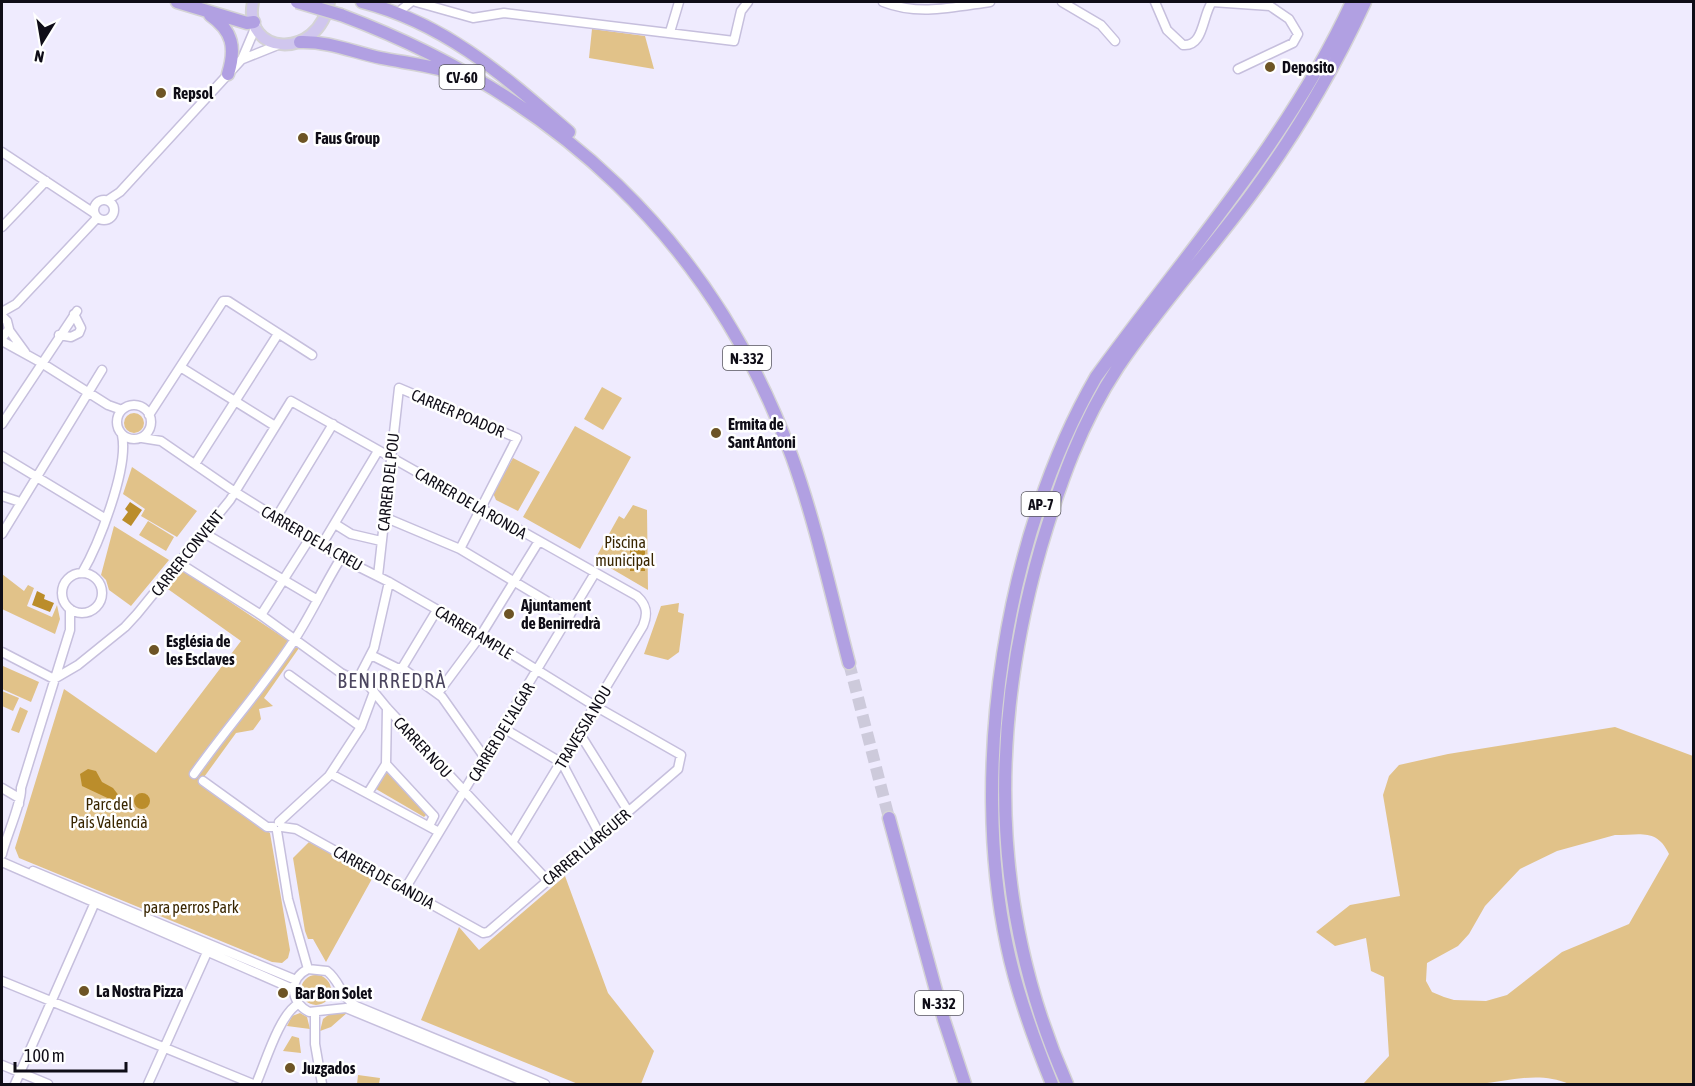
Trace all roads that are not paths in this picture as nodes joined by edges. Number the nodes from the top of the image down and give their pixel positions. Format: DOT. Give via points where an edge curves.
graph roads {
  1 [pos="177,2"];
  2 [pos="253,2"];
  3 [pos="297,2"];
  4 [pos="329,2"];
  5 [pos="362,2"];
  6 [pos="371,2"];
  7 [pos="414,2"];
  8 [pos="679,2"];
  9 [pos="748,2"];
  10 [pos="883,2"];
  11 [pos="990,2"];
  12 [pos="1062,2"];
  13 [pos="1155,2"];
  14 [pos="1352,2"];
  15 [pos="1365,2"];
  16 [pos="204,11"];
  17 [pos="391,11"];
  18 [pos="255,24"];
  19 [pos="670,32"];
  20 [pos="1115,41"];
  21 [pos="300,42"];
  22 [pos="278,45"];
  23 [pos="242,59"];
  24 [pos="1238,69"];
  25 [pos="228,74"];
  26 [pos="2,152"];
  27 [pos="601,168"];
  28 [pos="46,181"];
  29 [pos="614,181"];
  30 [pos="97,203"];
  31 [pos="111,203"];
  32 [pos="79,204"];
  33 [pos="96,215"];
  34 [pos="2,227"];
  35 [pos="16,304"];
  36 [pos="2,314"];
  37 [pos="9,327"];
  38 [pos="278,334"];
  39 [pos="60,335"];
  40 [pos="2,340"];
  41 [pos="27,354"];
  42 [pos="312,355"];
  43 [pos="40,362"];
  44 [pos="182,368"];
  45 [pos="102,370"];
  46 [pos="399,388"];
  47 [pos="88,393"];
  48 [pos="291,401"];
  49 [pos="235,402"];
  50 [pos="108,405"];
  51 [pos="122,410"];
  52 [pos="147,412"];
  53 [pos="116,422"];
  54 [pos="2,424"];
  55 [pos="333,424"];
  56 [pos="274,426"];
  57 [pos="150,427"];
  58 [pos="122,435"];
  59 [pos="140,438"];
  60 [pos="161,441"];
  61 [pos="378,451"];
  62 [pos="124,453"];
  63 [pos="2,456"];
  64 [pos="392,458"];
  65 [pos="195,464"];
  66 [pos="36,476"];
  67 [pos="235,492"];
  68 [pos="2,496"];
  69 [pos="20,502"];
  70 [pos="480,508"];
  71 [pos="384,517"];
  72 [pos="276,518"];
  73 [pos="106,519"];
  74 [pos="4,524"];
  75 [pos="335,524"];
  76 [pos="204,533"];
  77 [pos="2,534"];
  78 [pos="310,538"];
  79 [pos="539,541"];
  80 [pos="381,542"];
  81 [pos="321,546"];
  82 [pos="460,549"];
  83 [pos="93,556"];
  84 [pos="341,558"];
  85 [pos="179,563"];
  86 [pos="82,573"];
  87 [pos="595,573"];
  88 [pos="378,576"];
  89 [pos="94,577"];
  90 [pos="283,580"];
  91 [pos="389,582"];
  92 [pos="514,582"];
  93 [pos="316,599"];
  94 [pos="70,609"];
  95 [pos="646,609"];
  96 [pos="437,610"];
  97 [pos="87,612"];
  98 [pos="261,615"];
  99 [pos="570,615"];
  100 [pos="70,630"];
  101 [pos="481,635"];
  102 [pos="295,639"];
  103 [pos="2,654"];
  104 [pos="371,655"];
  105 [pos="849,663"];
  106 [pos="402,668"];
  107 [pos="538,670"];
  108 [pos="289,675"];
  109 [pos="360,675"];
  110 [pos="54,679"];
  111 [pos="374,692"];
  112 [pos="438,693"];
  113 [pos="595,706"];
  114 [pos="387,708"];
  115 [pos="361,727"];
  116 [pos="503,728"];
  117 [pos="580,734"];
  118 [pos="681,755"];
  119 [pos="485,758"];
  120 [pos="562,763"];
  121 [pos="386,764"];
  122 [pos="331,774"];
  123 [pos="2,788"];
  124 [pos="465,792"];
  125 [pos="368,793"];
  126 [pos="16,803"];
  127 [pos="628,811"];
  128 [pos="889,818"];
  129 [pos="429,826"];
  130 [pos="278,829"];
  131 [pos="440,832"];
  132 [pos="600,835"];
  133 [pos="513,842"];
  134 [pos="3,849"];
  135 [pos="2,862"];
  136 [pos="12,864"];
  137 [pos="547,880"];
  138 [pos="405,889"];
  139 [pos="96,900"];
  140 [pos="483,933"];
  141 [pos="209,949"];
  142 [pos="308,969"];
  143 [pos="2,981"];
  144 [pos="294,984"];
  145 [pos="338,987"];
  146 [pos="51,1001"];
  147 [pos="298,1004"];
  148 [pos="328,1010"];
  149 [pos="315,1013"];
  150 [pos="164,1047"];
  151 [pos="2,1065"];
  152 [pos="20,1073"];
  153 [pos="15,1084"];
  154 [pos="48,1084"];
  155 [pos="148,1084"];
  156 [pos="255,1084"];
  157 [pos="322,1084"];
  158 [pos="530,1084"];
  159 [pos="545,1084"];
  160 [pos="965,1084"];
  161 [pos="1052,1084"];
  162 [pos="1066,1084"];
  1 -- 16 [label="highway"];
  2 -- 18 [label="main road"];
  3 -- 27 [label="highway, N-332, bridge" via="341,15 431,52 490,85"];
  4 -- 21 [label="main road" via="320,26"];
  5 -- 17 [label="highway"];
  6 -- 17 [label="highway"];
  7 -- 17 [label="street"];
  7 -- 19 [label="street" via="473,18 504,13"];
  8 -- 19 [label="street"];
  9 -- 19 [label="street" via="741,11 734,41"];
  10 -- 11 [label="street" via="919,10"];
  12 -- 20 [label="street" via="1101,25"];
  13 -- 24 [label="street" via="1167,30 1183,45 1190,46 1197,40 1212,3 1270,6 1294,24 1298,34 1293,43"];
  14 -- 161 [label="highway, AP-7" via="1323,63 1271,145 1096,377 1058,452 1025,556 998,686 992,826 1007,947 1026,1016"];
  15 -- 162 [label="highway, AP-7" via="1309,110 1281,152 1137,341 1096,402 1067,466 1032,578 1017,642 1008,716 1008,872 1029,984"];
  16 -- 18 [label="highway"];
  16 -- 25 [label="highway" via="224,27 231,39 233,55"];
  17 -- 29 [label="highway" via="462,46 505,76 607,166"];
  18 -- 22 [label="main road" via="263,36"];
  18 -- 23 [label="street"];
  21 -- 22 [label="main road"];
  21 -- 27 [label="highway, CV-60" via="329,43 466,79 493,93"];
  22 -- 23 [label="street"];
  23 -- 25 [label="street"];
  25 -- 31 [label="street"];
  26 -- 28 [label="street"];
  27 -- 29 [label="highway, N-332"];
  28 -- 32 [label="street"];
  28 -- 34 [label="street"];
  29 -- 105 [label="highway, N-332" via="675,248 710,295 771,406 805,497"];
  30 -- 31 [label="street"];
  30 -- 32 [label="street"];
  30 -- 33 [label="street"];
  31 -- 33 [label="street" via="110,219"];
  32 -- 33 [label="street"];
  33 -- 35 [label="street"];
  35 -- 36 [label="street"];
  35 -- 37 [label="street"];
  36 -- 37 [label="street"];
  37 -- 40 [label="street"];
  37 -- 41 [label="street"];
  38 -- 42 [label="street"];
  38 -- 44 [label="street" via="223,301"];
  38 -- 49 [label="street"];
  39 -- 39 [label="street" via="76,312 79,333 71,337"];
  39 -- 43 [label="street"];
  40 -- 41 [label="street"];
  41 -- 43 [label="street"];
  43 -- 47 [label="street"];
  43 -- 54 [label="street"];
  44 -- 49 [label="street"];
  44 -- 52 [label="street" via="157,406"];
  45 -- 47 [label="street"];
  46 -- 64 [label="street, CARRER DEL POU"];
  46 -- 70 [label="street, CARRER POADOR" via="517,438"];
  47 -- 50 [label="street"];
  47 -- 66 [label="street"];
  48 -- 55 [label="street, CARRER DE LA RONDA"];
  48 -- 56 [label="street, CARRER CONVENT"];
  49 -- 56 [label="street"];
  49 -- 65 [label="street"];
  50 -- 51 [label="street"];
  50 -- 53 [label="street"];
  51 -- 52 [label="street" via="131,405"];
  51 -- 53 [label="street"];
  52 -- 57 [label="street"];
  53 -- 58 [label="street"];
  55 -- 61 [label="street, CARRER DE LA RONDA"];
  55 -- 72 [label="street"];
  56 -- 67 [label="street, CARRER CONVENT"];
  57 -- 59 [label="street"];
  57 -- 60 [label="street"];
  58 -- 59 [label="street"];
  58 -- 62 [label="street"];
  59 -- 60 [label="street"];
  59 -- 62 [label="street"];
  60 -- 65 [label="street, CARRER DE LA CREU"];
  61 -- 64 [label="street, CARRER DE LA RONDA"];
  61 -- 75 [label="street"];
  62 -- 73 [label="street"];
  63 -- 66 [label="street"];
  64 -- 70 [label="street, CARRER DE LA RONDA"];
  64 -- 71 [label="street, CARRER DEL POU"];
  65 -- 67 [label="street, CARRER DE LA CREU"];
  66 -- 69 [label="street"];
  66 -- 73 [label="street"];
  67 -- 72 [label="street, CARRER DE LA CREU"];
  67 -- 76 [label="street, CARRER CONVENT"];
  68 -- 69 [label="street"];
  69 -- 74 [label="street"];
  70 -- 79 [label="street, CARRER DE LA RONDA"];
  70 -- 82 [label="street"];
  71 -- 80 [label="street, CARRER DEL POU"];
  71 -- 82 [label="street"];
  72 -- 78 [label="street, CARRER DE LA CREU"];
  73 -- 83 [label="street"];
  74 -- 77 [label="street"];
  75 -- 80 [label="street" via="351,534"];
  75 -- 81 [label="street"];
  76 -- 85 [label="street, CARRER CONVENT"];
  76 -- 90 [label="street"];
  78 -- 81 [label="street, CARRER DE LA CREU"];
  78 -- 90 [label="street"];
  79 -- 87 [label="street, CARRER DE LA RONDA"];
  79 -- 92 [label="street"];
  80 -- 88 [label="street, CARRER DEL POU"];
  81 -- 84 [label="street, CARRER DE LA CREU"];
  82 -- 92 [label="street"];
  83 -- 86 [label="street"];
  83 -- 89 [label="street"];
  84 -- 88 [label="street, CARRER DE LA CREU"];
  84 -- 93 [label="street"];
  85 -- 98 [label="street"];
  85 -- 110 [label="street, CARRER CONVENT" via="125,627 68,673"];
  86 -- 89 [label="street"];
  86 -- 94 [label="street" via="69,577 62,588 64,602"];
  87 -- 95 [label="street, CARRER DE LA RONDA" via="637,596"];
  87 -- 99 [label="street, CARRER DE L'ALGAR"];
  88 -- 91 [label="street, CARRER DE LA CREU"];
  89 -- 97 [label="street" via="101,596 97,606"];
  90 -- 93 [label="street"];
  90 -- 98 [label="street"];
  91 -- 96 [label="street, CARRER AMPLE"];
  91 -- 104 [label="street"];
  92 -- 99 [label="street"];
  92 -- 101 [label="street"];
  93 -- 102 [label="street"];
  94 -- 97 [label="street"];
  94 -- 100 [label="street"];
  95 -- 113 [label="street, TRAVESSIA NOU" via="643,626"];
  96 -- 101 [label="street, CARRER AMPLE"];
  96 -- 106 [label="street"];
  97 -- 100 [label="street"];
  98 -- 102 [label="street"];
  99 -- 107 [label="street, CARRER DE L'ALGAR"];
  100 -- 110 [label="street"];
  101 -- 107 [label="street, CARRER AMPLE"];
  101 -- 112 [label="street"];
  102 -- 109 [label="street" via="351,678"];
  102 -- 130 [label="street, CARRER DE GANDIA" via="195,772 267,826"];
  103 -- 110 [label="street"];
  104 -- 106 [label="street"];
  104 -- 109 [label="street"];
  106 -- 112 [label="street"];
  107 -- 113 [label="street, CARRER AMPLE"];
  107 -- 116 [label="street, CARRER DE L'ALGAR"];
  108 -- 115 [label="street"];
  109 -- 111 [label="street, CARRER NOU"];
  110 -- 126 [label="street"];
  111 -- 114 [label="street, CARRER NOU"];
  111 -- 115 [label="street"];
  112 -- 119 [label="street"];
  113 -- 117 [label="street, TRAVESSIA NOU"];
  113 -- 118 [label="street, CARRER AMPLE"];
  114 -- 121 [label="street"];
  114 -- 124 [label="street, CARRER NOU"];
  115 -- 122 [label="street"];
  116 -- 119 [label="street, CARRER DE L'ALGAR"];
  116 -- 120 [label="street"];
  117 -- 120 [label="street, TRAVESSIA NOU"];
  117 -- 127 [label="street"];
  118 -- 127 [label="street, CARRER LLARGUER" via="678,769"];
  119 -- 124 [label="street, CARRER DE L'ALGAR"];
  120 -- 132 [label="street"];
  120 -- 133 [label="street, TRAVESSIA NOU"];
  121 -- 125 [label="street"];
  121 -- 129 [label="street" via="434,816"];
  122 -- 125 [label="street"];
  122 -- 130 [label="street"];
  123 -- 126 [label="street"];
  124 -- 131 [label="street, CARRER DE L'ALGAR"];
  124 -- 133 [label="street, CARRER NOU"];
  125 -- 129 [label="street"];
  126 -- 134 [label="street"];
  127 -- 132 [label="street, CARRER LLARGUER"];
  128 -- 160 [label="highway, N-332" via="941,1011"];
  129 -- 131 [label="street"];
  130 -- 138 [label="street, CARRER DE GANDIA" via="296,829"];
  130 -- 142 [label="street" via="288,899"];
  131 -- 138 [label="street, CARRER DE L'ALGAR"];
  132 -- 137 [label="street, CARRER LLARGUER"];
  133 -- 137 [label="street, CARRER NOU"];
  134 -- 136 [label="street"];
  135 -- 136 [label="street"];
  135 -- 139 [label="street"];
  136 -- 139 [label="street"];
  137 -- 140 [label="street, CARRER LLARGUER"];
  138 -- 140 [label="street, CARRER DE GANDIA"];
  139 -- 141 [label="street"];
  139 -- 146 [label="street"];
  141 -- 144 [label="street"];
  141 -- 150 [label="street"];
  142 -- 144 [label="street"];
  142 -- 145 [label="street" via="327,971"];
  143 -- 146 [label="street"];
  144 -- 147 [label="street"];
  145 -- 148 [label="street" via="336,1000"];
  145 -- 159 [label="street" via="356,1006"];
  146 -- 150 [label="street"];
  146 -- 152 [label="street"];
  147 -- 149 [label="street"];
  147 -- 156 [label="street" via="279,1031"];
  148 -- 149 [label="street"];
  148 -- 158 [label="street" via="346,1008"];
  149 -- 157 [label="street" via="315,1044"];
  150 -- 155 [label="street"];
  150 -- 156 [label="street"];
  151 -- 152 [label="street"];
  152 -- 153 [label="street"];
  152 -- 154 [label="street"];
}
